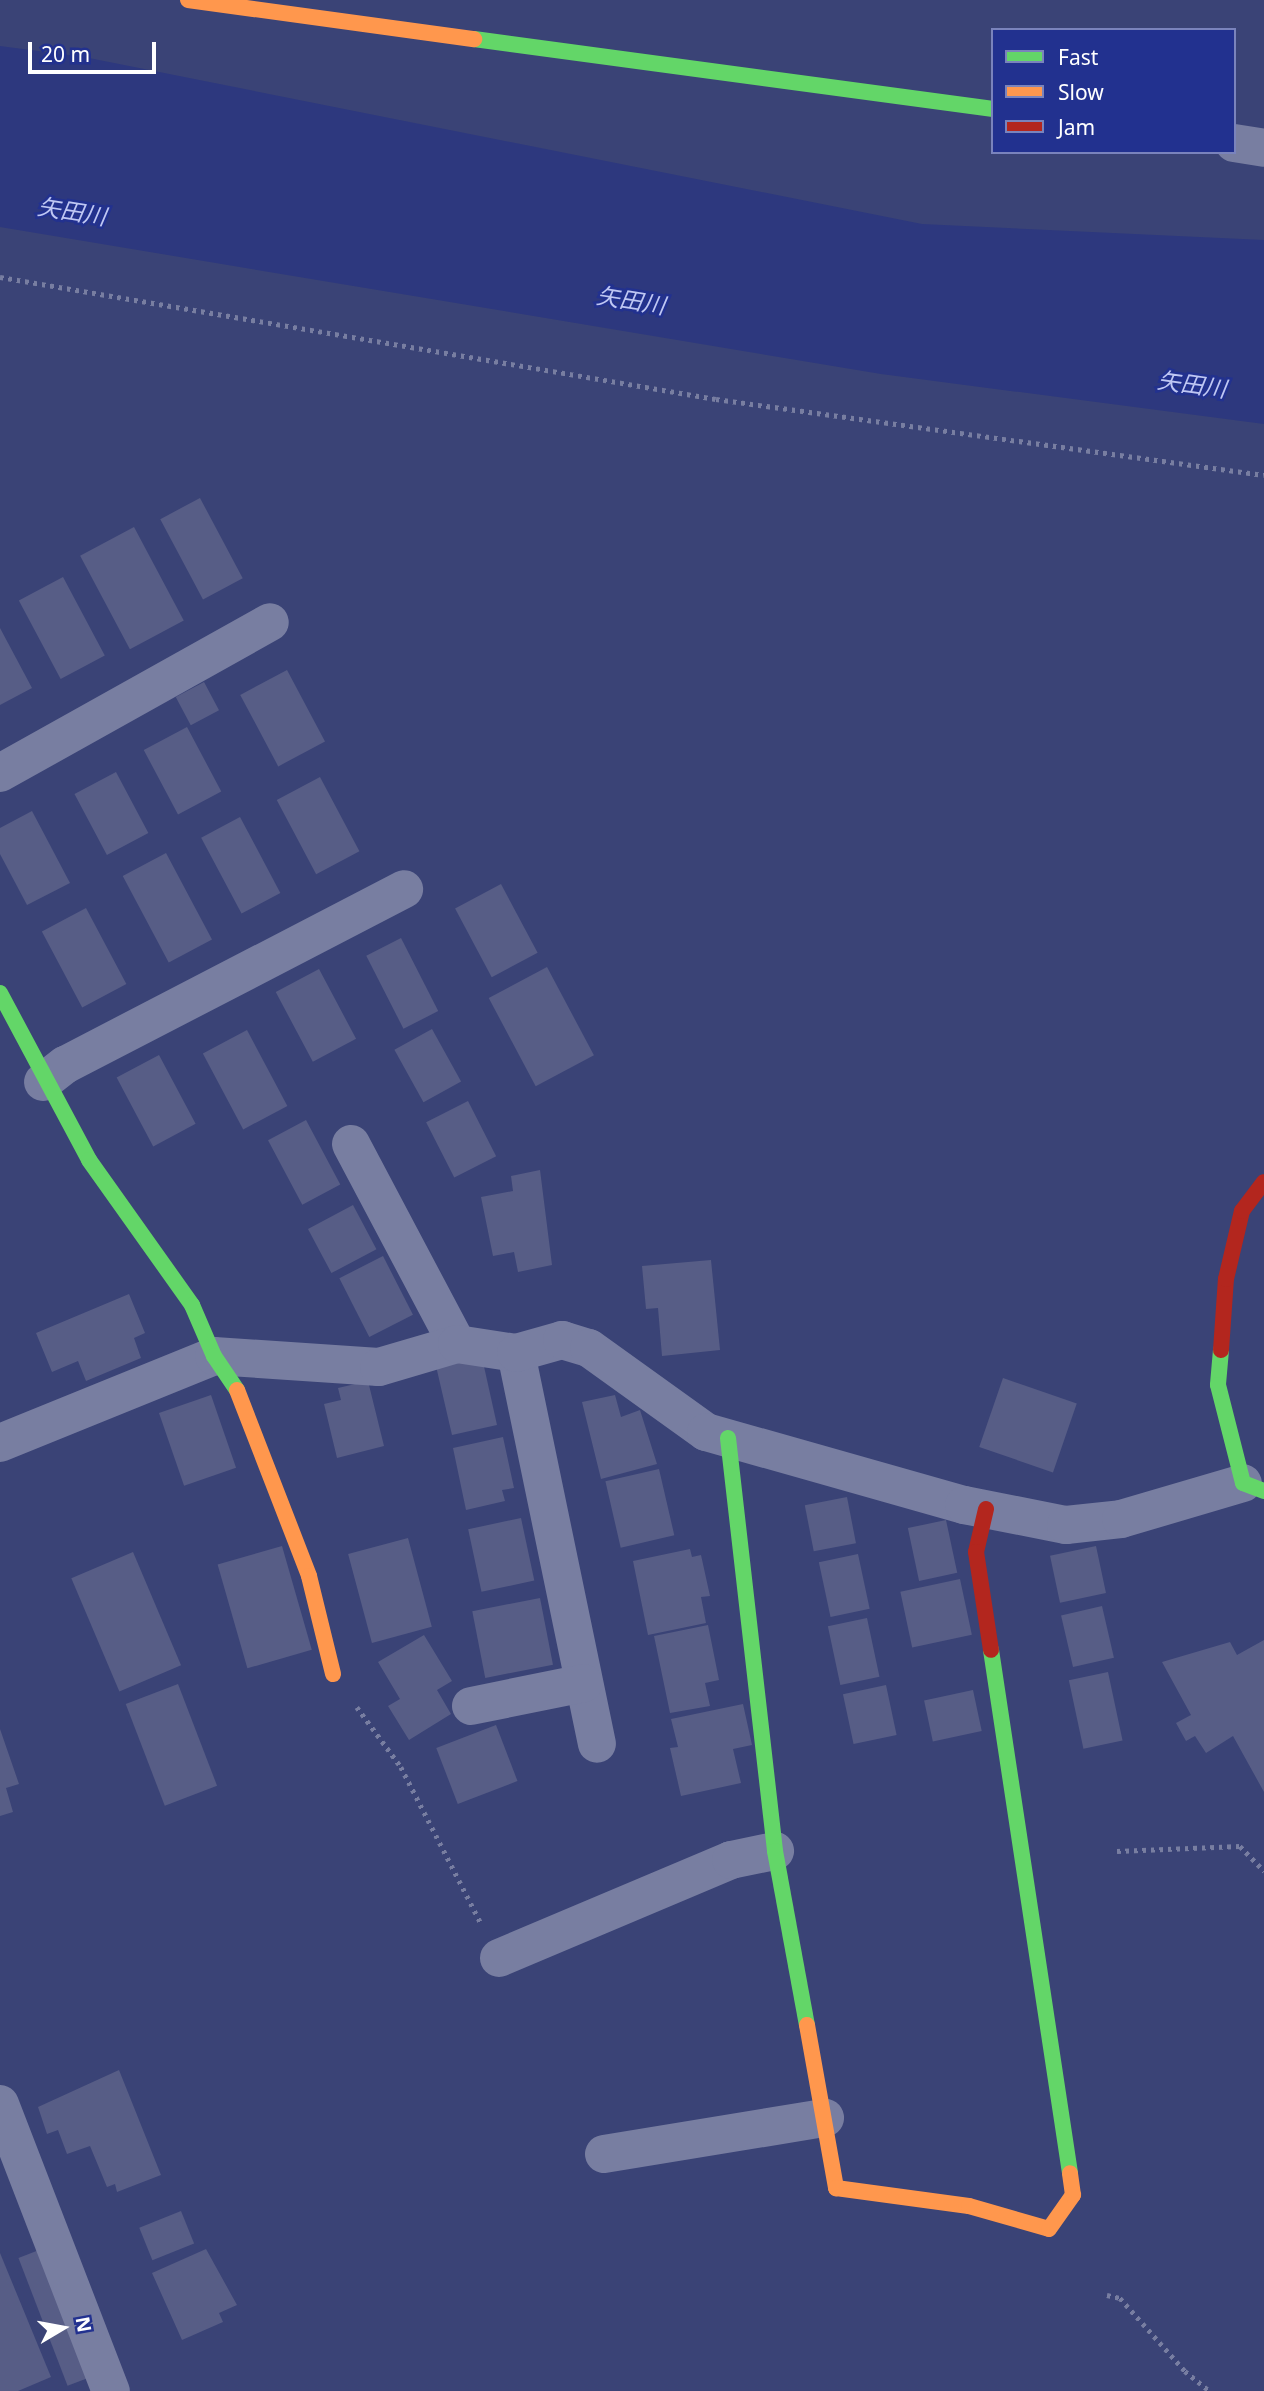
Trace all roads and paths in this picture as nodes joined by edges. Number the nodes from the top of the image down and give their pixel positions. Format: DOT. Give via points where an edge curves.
graph roads {
  1 [pos="188,0"];
  2 [pos="991,109"];
  3 [pos="1236,143"];
  4 [pos="1264,148"];
  5 [pos="0,277"];
  6 [pos="1264,475"];
  7 [pos="270,622"];
  8 [pos="0,773"];
  9 [pos="404,890"];
  10 [pos="0,993"];
  11 [pos="43,1082"];
  12 [pos="351,1144"];
  13 [pos="1264,1182"];
  14 [pos="457,1344"];
  15 [pos="516,1353"];
  16 [pos="215,1356"];
  17 [pos="728,1438"];
  18 [pos="0,1443"];
  19 [pos="1253,1487"];
  20 [pos="986,1509"];
  21 [pos="333,1674"];
  22 [pos="584,1683"];
  23 [pos="471,1706"];
  24 [pos="597,1744"];
  25 [pos="775,1851"];
  26 [pos="1118,1851"];
  27 [pos="1264,1871"];
  28 [pos="499,1958"];
  29 [pos="0,2104"];
  30 [pos="825,2118"];
  31 [pos="604,2154"];
  32 [pos="10,2156"];
  33 [pos="1107,2295"];
  34 [pos="111,2391"];
  35 [pos="1210,2391"];
  1 -- 2 [label="street"];
  3 -- 4 [label="street"];
  5 -- 6 [label="path" via="716,399"];
  7 -- 8 [label="street"];
  9 -- 11 [label="street" via="65,1065"];
  10 -- 11 [label="street"];
  11 -- 16 [label="street" via="89,1160 192,1305"];
  12 -- 14 [label="street"];
  13 -- 19 [label="street" via="1242,1211 1226,1279 1218,1385"];
  14 -- 15 [label="street"];
  14 -- 16 [label="street" via="379,1367"];
  15 -- 17 [label="street" via="562,1340 589,1348 706,1432"];
  15 -- 22 [label="street"];
  16 -- 18 [label="street"];
  16 -- 21 [label="street" via="246,1403 309,1576"];
  17 -- 20 [label="street"];
  17 -- 25 [label="street"];
  19 -- 20 [label="street" via="1121,1519 1066,1525"];
  20 -- 30 [label="street" via="976,1552 1073,2195 1049,2229 969,2206 836,2188"];
  21 -- 28 [label="path" via="401,1767"];
  22 -- 23 [label="street"];
  22 -- 24 [label="street"];
  25 -- 28 [label="street" via="731,1860"];
  25 -- 30 [label="street"];
  26 -- 27 [label="path" via="1240,1846"];
  29 -- 32 [label="street"];
  30 -- 31 [label="street"];
  32 -- 34 [label="street"];
  33 -- 35 [label="path" via="1120,2298 1185,2371"];
}
